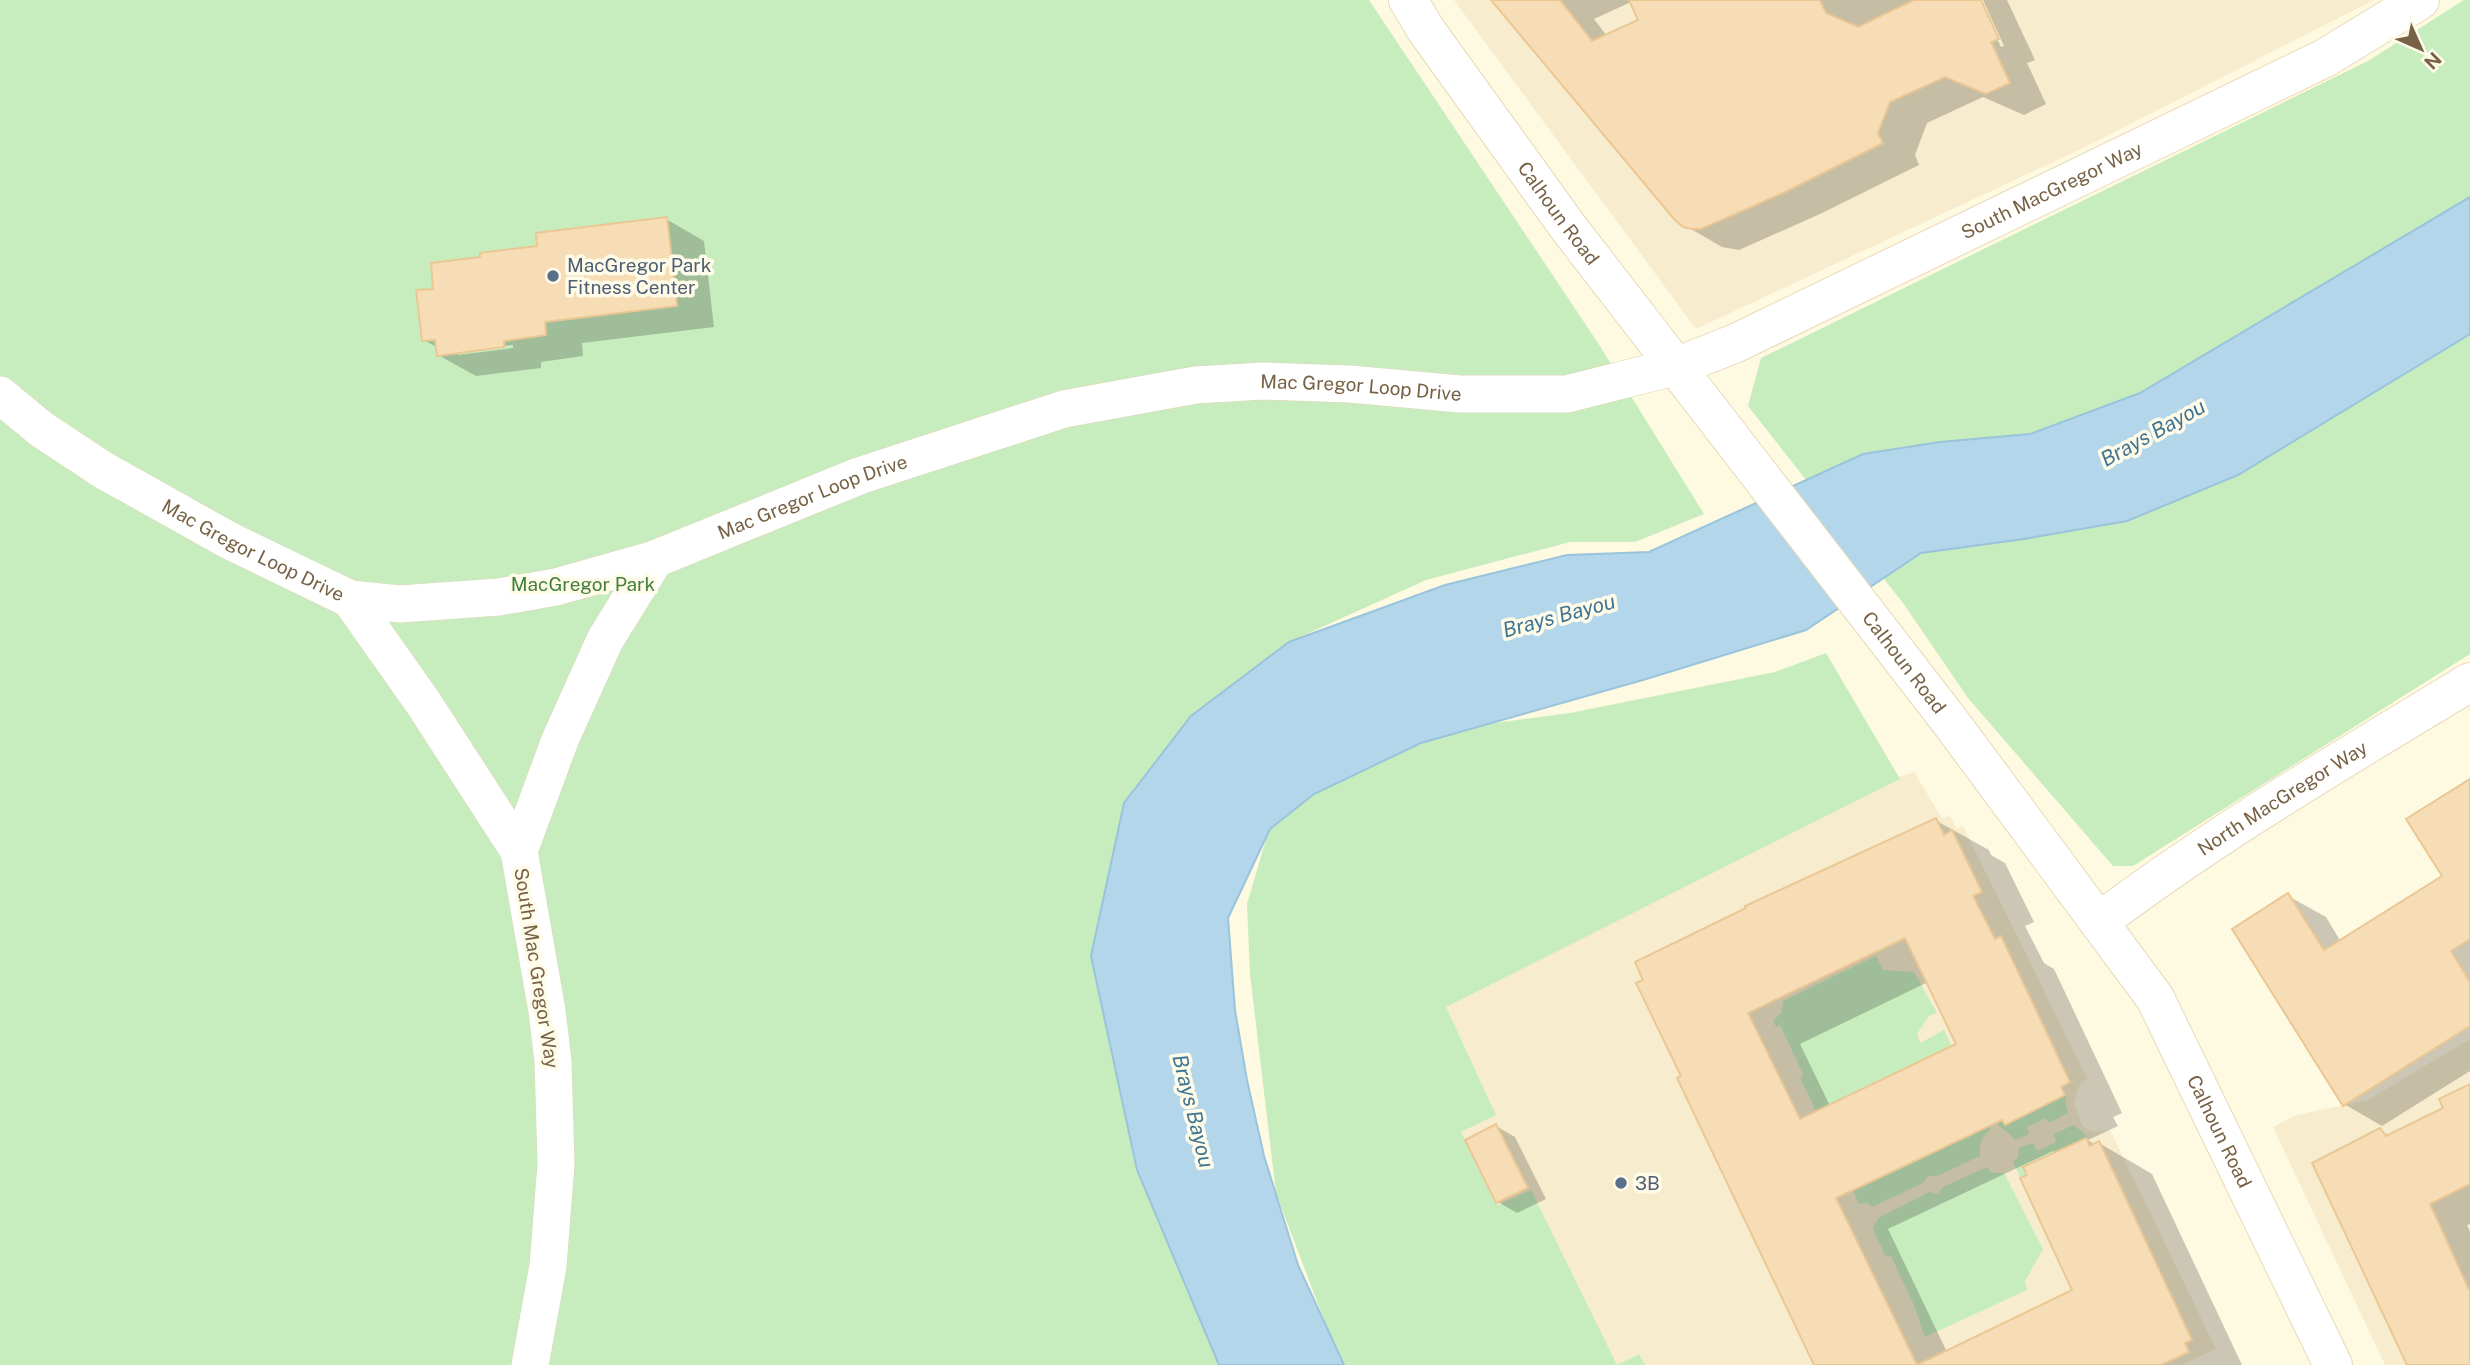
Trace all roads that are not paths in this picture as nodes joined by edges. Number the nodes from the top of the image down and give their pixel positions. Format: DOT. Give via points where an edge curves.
graph roads {
  1 [pos="1408,0"];
  2 [pos="2420,0"];
  3 [pos="1678,366"];
  4 [pos="0,396"];
  5 [pos="655,559"];
  6 [pos="350,599"];
  7 [pos="2470,682"];
  8 [pos="519,851"];
  9 [pos="2100,921"];
  10 [pos="530,1365"];
  11 [pos="2333,1365"];
  1 -- 3 [label="street, Calhoun Road" via="1568,227"];
  2 -- 3 [label="street, South MacGregor Way" via="2325,58 1748,337"];
  3 -- 5 [label="street, Mac Gregor Loop Drive" via="1567,394 1460,394 1263,381 1196,385 1064,409 859,476"];
  3 -- 9 [label="street, Calhoun Road"];
  4 -- 6 [label="street, Mac Gregor Loop Drive" via="103,470 230,541"];
  5 -- 6 [label="street, Mac Gregor Loop Drive" via="556,587 499,597 400,604"];
  5 -- 8 [label="street, South Mac Gregor Way" via="605,640 560,740"];
  6 -- 8 [label="street"];
  7 -- 9 [label="street, North MacGregor Way" via="2266,809"];
  8 -- 10 [label="street, South Mac Gregor Way" via="553,1061 556,1164 548,1266"];
  9 -- 11 [label="street, Calhoun Road" via="2155,998"];
}
